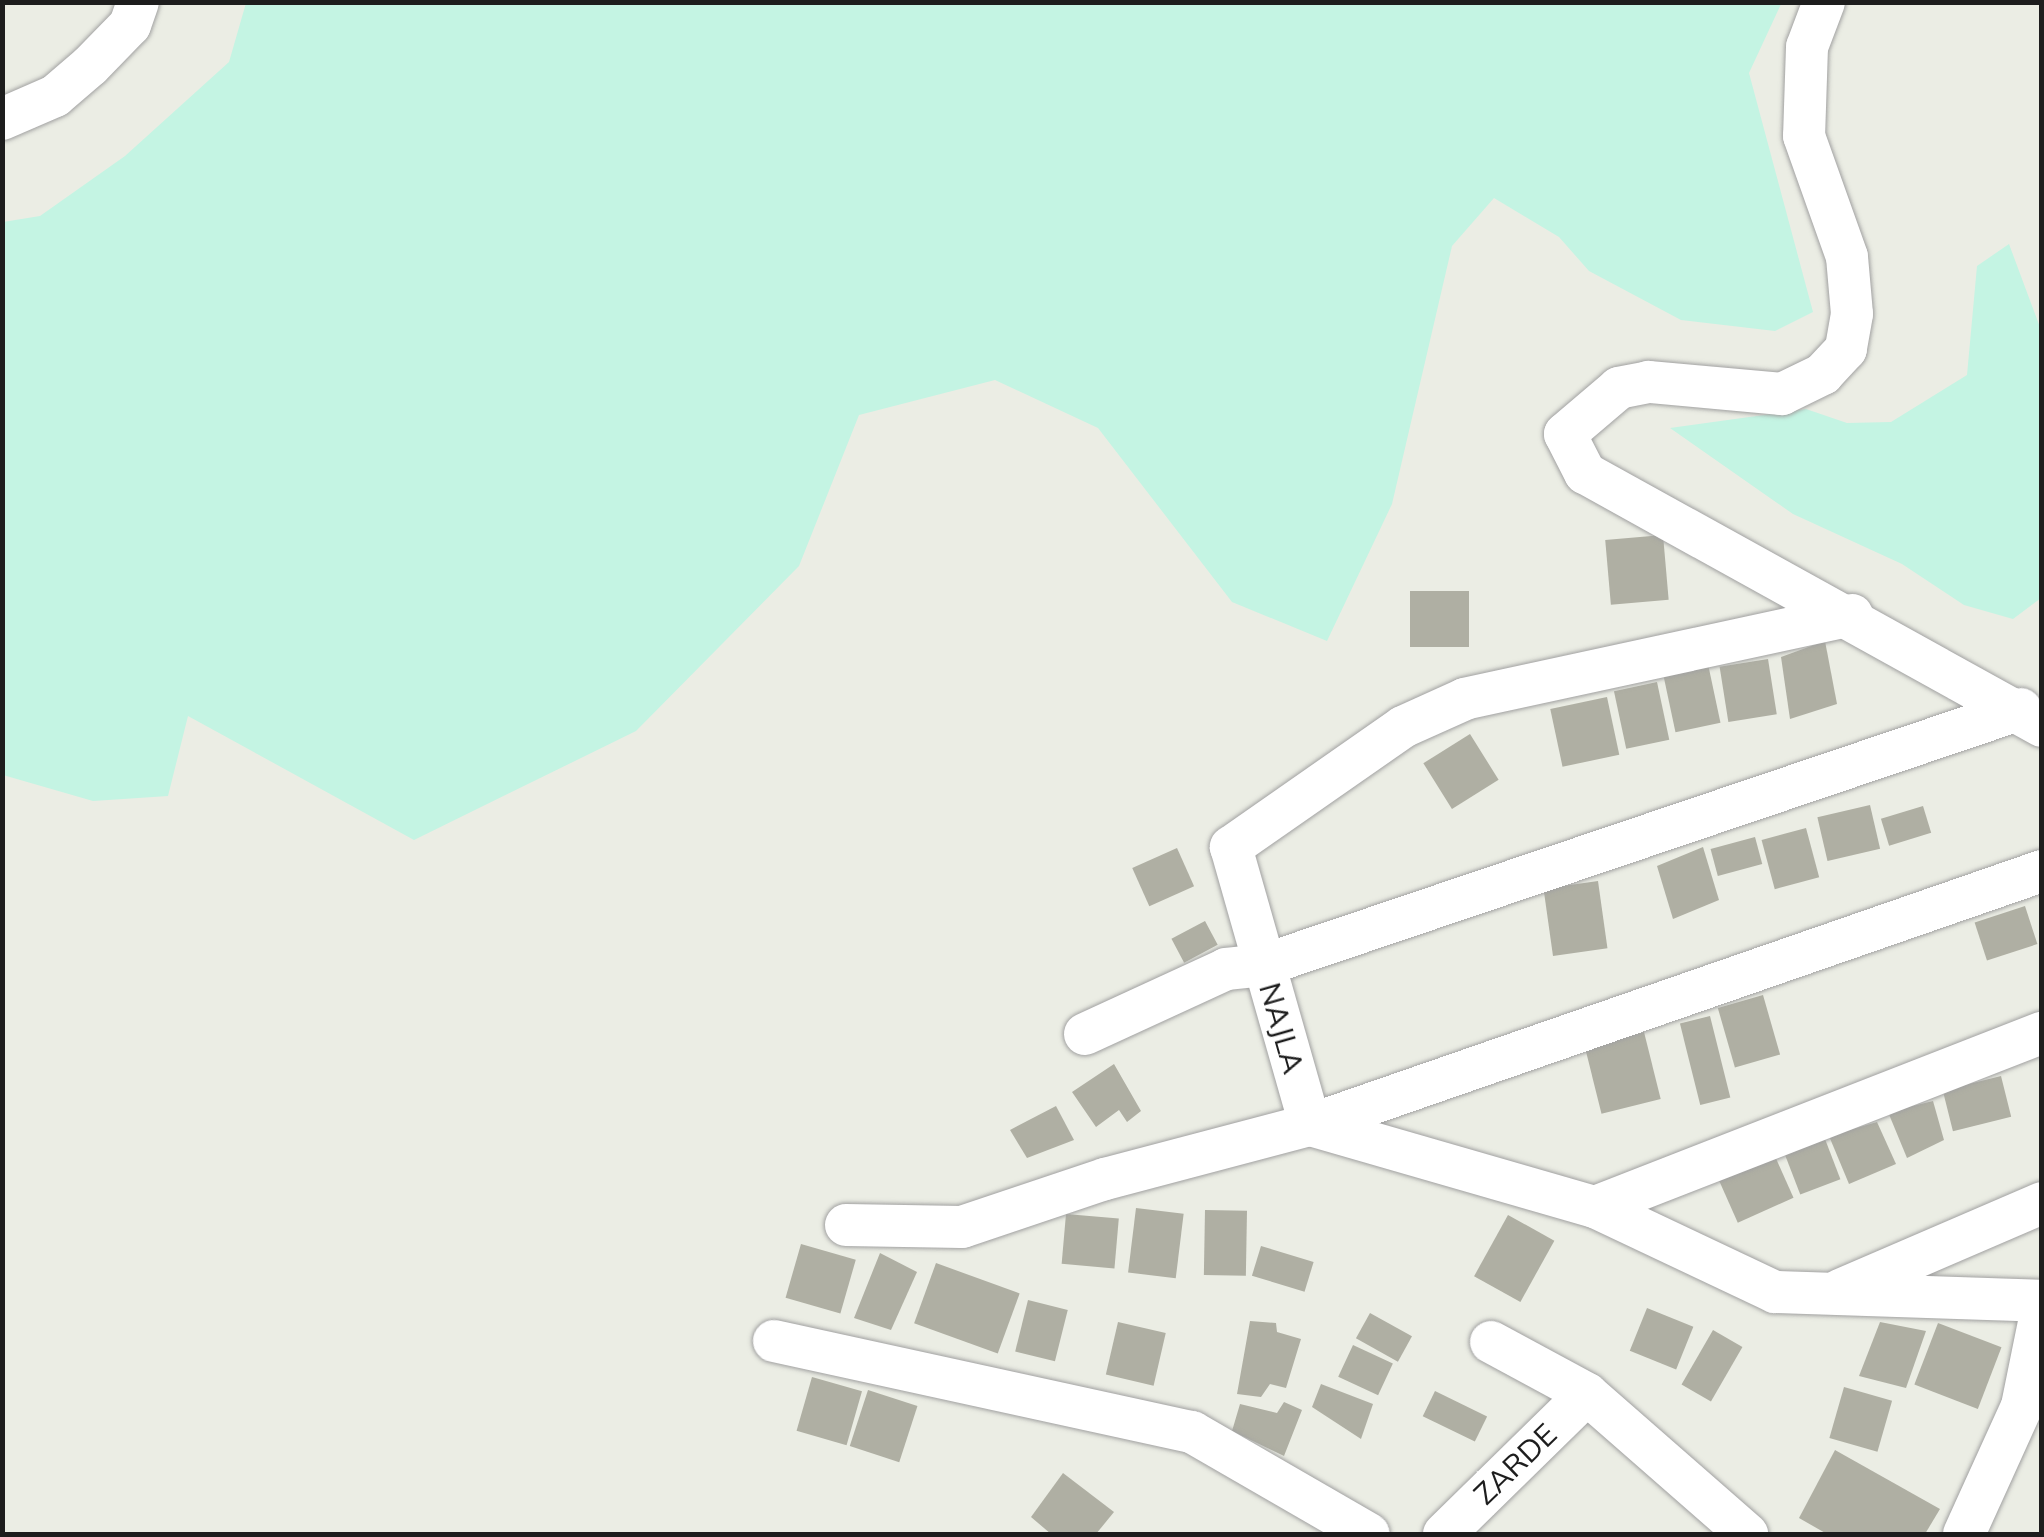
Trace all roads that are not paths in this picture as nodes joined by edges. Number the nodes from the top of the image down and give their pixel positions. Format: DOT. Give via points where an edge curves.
graph roads {
  1 [pos="138,2"];
  2 [pos="1824,2"];
  3 [pos="2,119"];
  4 [pos="1852,615"];
  5 [pos="2031,718"];
  6 [pos="2042,870"];
  7 [pos="1264,965"];
  8 [pos="2042,1033"];
  9 [pos="1085,1034"];
  10 [pos="1310,1125"];
  11 [pos="2042,1203"];
  12 [pos="1595,1207"];
  13 [pos="846,1225"];
  14 [pos="1830,1294"];
  15 [pos="2042,1305"];
  16 [pos="774,1341"];
  17 [pos="1492,1342"];
  18 [pos="1587,1394"];
  19 [pos="2032,1409"];
  20 [pos="1369,1534"];
  21 [pos="1444,1534"];
  22 [pos="1747,1534"];
  23 [pos="1964,1534"];
  1 -- 3 [label="street" via="130,25 90,66 55,96"];
  2 -- 4 [label="street" via="1807,47 1804,136 1847,257 1852,314 1846,349 1822,374 1782,394 1648,382 1619,388 1565,434 1585,473"];
  4 -- 5 [label="street"];
  4 -- 7 [label="street, NAJLA" via="1465,699 1403,726 1230,847"];
  5 -- 7 [label="street"];
  6 -- 10 [label="street"];
  7 -- 9 [label="street" via="1226,969"];
  7 -- 10 [label="street, NAJLA"];
  8 -- 12 [label="street"];
  10 -- 12 [label="street"];
  10 -- 13 [label="street" via="1105,1179 962,1228"];
  11 -- 14 [label="street"];
  12 -- 14 [label="street" via="1775,1292"];
  14 -- 15 [label="street"];
  15 -- 19 [label="street"];
  16 -- 20 [label="street" via="1192,1432"];
  17 -- 18 [label="street"];
  18 -- 21 [label="street, ZARDE"];
  18 -- 22 [label="street"];
  19 -- 23 [label="street"];
}
